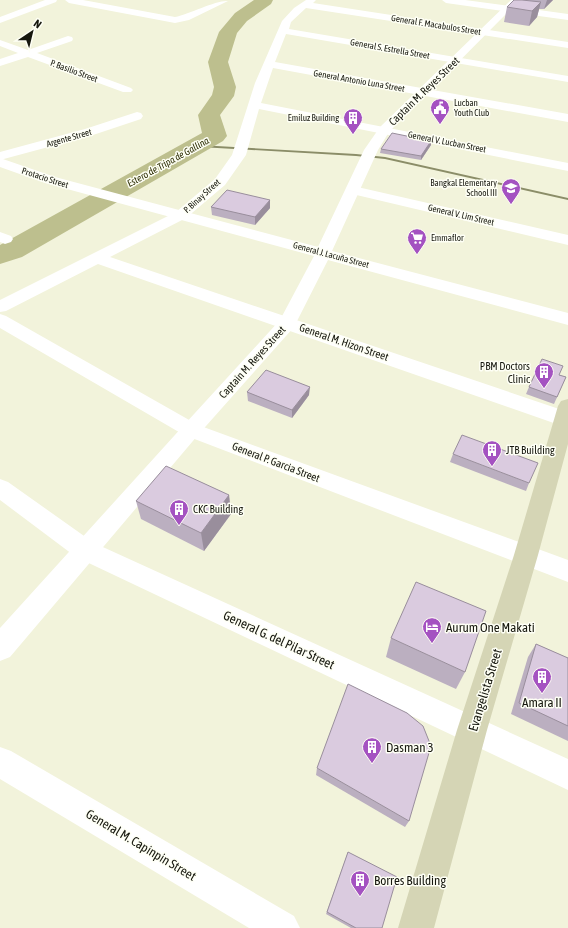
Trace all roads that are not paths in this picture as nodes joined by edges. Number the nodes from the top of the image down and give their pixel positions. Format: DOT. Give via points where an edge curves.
graph roads {
  1 [pos="53,0"];
  2 [pos="69,0"];
  3 [pos="446,0"];
  4 [pos="516,0"];
  5 [pos="224,2"];
  6 [pos="309,2"];
  7 [pos="507,9"];
  8 [pos="568,17"];
  9 [pos="0,20"];
  10 [pos="284,31"];
  11 [pos="483,32"];
  12 [pos="68,38"];
  13 [pos="0,43"];
  14 [pos="568,45"];
  15 [pos="28,54"];
  16 [pos="456,60"];
  17 [pos="0,63"];
  18 [pos="269,64"];
  19 [pos="568,79"];
  20 [pos="126,90"];
  21 [pos="423,93"];
  22 [pos="255,105"];
  23 [pos="137,116"];
  24 [pos="568,118"];
  25 [pos="384,130"];
  26 [pos="0,156"];
  27 [pos="0,162"];
  28 [pos="568,167"];
  29 [pos="353,190"];
  30 [pos="93,192"];
  31 [pos="181,215"];
  32 [pos="568,240"];
  33 [pos="323,253"];
  34 [pos="97,258"];
  35 [pos="0,307"];
  36 [pos="568,319"];
  37 [pos="0,320"];
  38 [pos="288,323"];
  39 [pos="567,415"];
  40 [pos="191,430"];
  41 [pos="0,488"];
  42 [pos="85,550"];
  43 [pos="526,555"];
  44 [pos="568,571"];
  45 [pos="0,648"];
  46 [pos="472,730"];
  47 [pos="0,762"];
  48 [pos="568,775"];
  49 [pos="282,928"];
  50 [pos="416,928"];
  1 -- 9 [label="street"];
  2 -- 5 [label="street" via="172,20 186,18"];
  3 -- 7 [label="street"];
  4 -- 7 [label="street, Captain M. Reyes Street"];
  6 -- 10 [label="street, P. Binay Street" via="292,14"];
  6 -- 11 [label="street, General F. Macabulos Street"];
  7 -- 8 [label="street"];
  7 -- 11 [label="street, Captain M. Reyes Street"];
  10 -- 16 [label="street, General S. Estrella Street"];
  10 -- 18 [label="street, P. Binay Street"];
  11 -- 14 [label="street, General F. Macabulos Street"];
  11 -- 16 [label="street, Captain M. Reyes Street"];
  12 -- 15 [label="street"];
  13 -- 15 [label="street, P. Basilio Street"];
  15 -- 17 [label="street"];
  15 -- 20 [label="street, P. Basilio Street"];
  16 -- 19 [label="street, General S. Estrella Street"];
  16 -- 21 [label="street, Captain M. Reyes Street"];
  18 -- 21 [label="street, General Antonio Luna Street"];
  18 -- 22 [label="street, P. Binay Street"];
  21 -- 24 [label="street, General Antonio Luna Street"];
  21 -- 25 [label="street, Captain M. Reyes Street"];
  22 -- 25 [label="street, General V. Lucban Street"];
  22 -- 31 [label="street, P. Binay Street" via="242,148 220,182"];
  23 -- 26 [label="street, Argente Street"];
  25 -- 28 [label="street, General V. Lucban Street"];
  25 -- 29 [label="street, Captain M. Reyes Street" via="371,150"];
  27 -- 30 [label="street, Protacio Street"];
  29 -- 32 [label="street, General V. Lim Street"];
  29 -- 33 [label="street, Captain M. Reyes Street"];
  30 -- 31 [label="street, General J. Lacuña Street"];
  31 -- 33 [label="street, General J. Lacuña Street"];
  31 -- 34 [label="street, P. Binay Street"];
  33 -- 36 [label="street, General J. Lacuña Street"];
  33 -- 38 [label="street, Captain M. Reyes Street"];
  34 -- 35 [label="street, P. Binay Street"];
  34 -- 38 [label="street, General M. Hizon Street"];
  37 -- 40 [label="street, General P. Garcia Street"];
  38 -- 39 [label="street, General M. Hizon Street"];
  38 -- 40 [label="street, Captain M. Reyes Street"];
  39 -- 43 [label="main road, Evangelista Street"];
  40 -- 42 [label="street, Captain M. Reyes Street"];
  40 -- 43 [label="street, General P. Garcia Street"];
  41 -- 42 [label="street, General G. del Pilar Street"];
  42 -- 45 [label="street, Captain M. Reyes Street"];
  42 -- 46 [label="street, General G. del Pilar Street"];
  43 -- 44 [label="street, General P. Garcia Street"];
  43 -- 46 [label="main road, Evangelista Street"];
  46 -- 48 [label="street, General G. del Pilar Street"];
  46 -- 50 [label="main road, Evangelista Street"];
  47 -- 49 [label="street, General M. Capinpin Street"];
}
